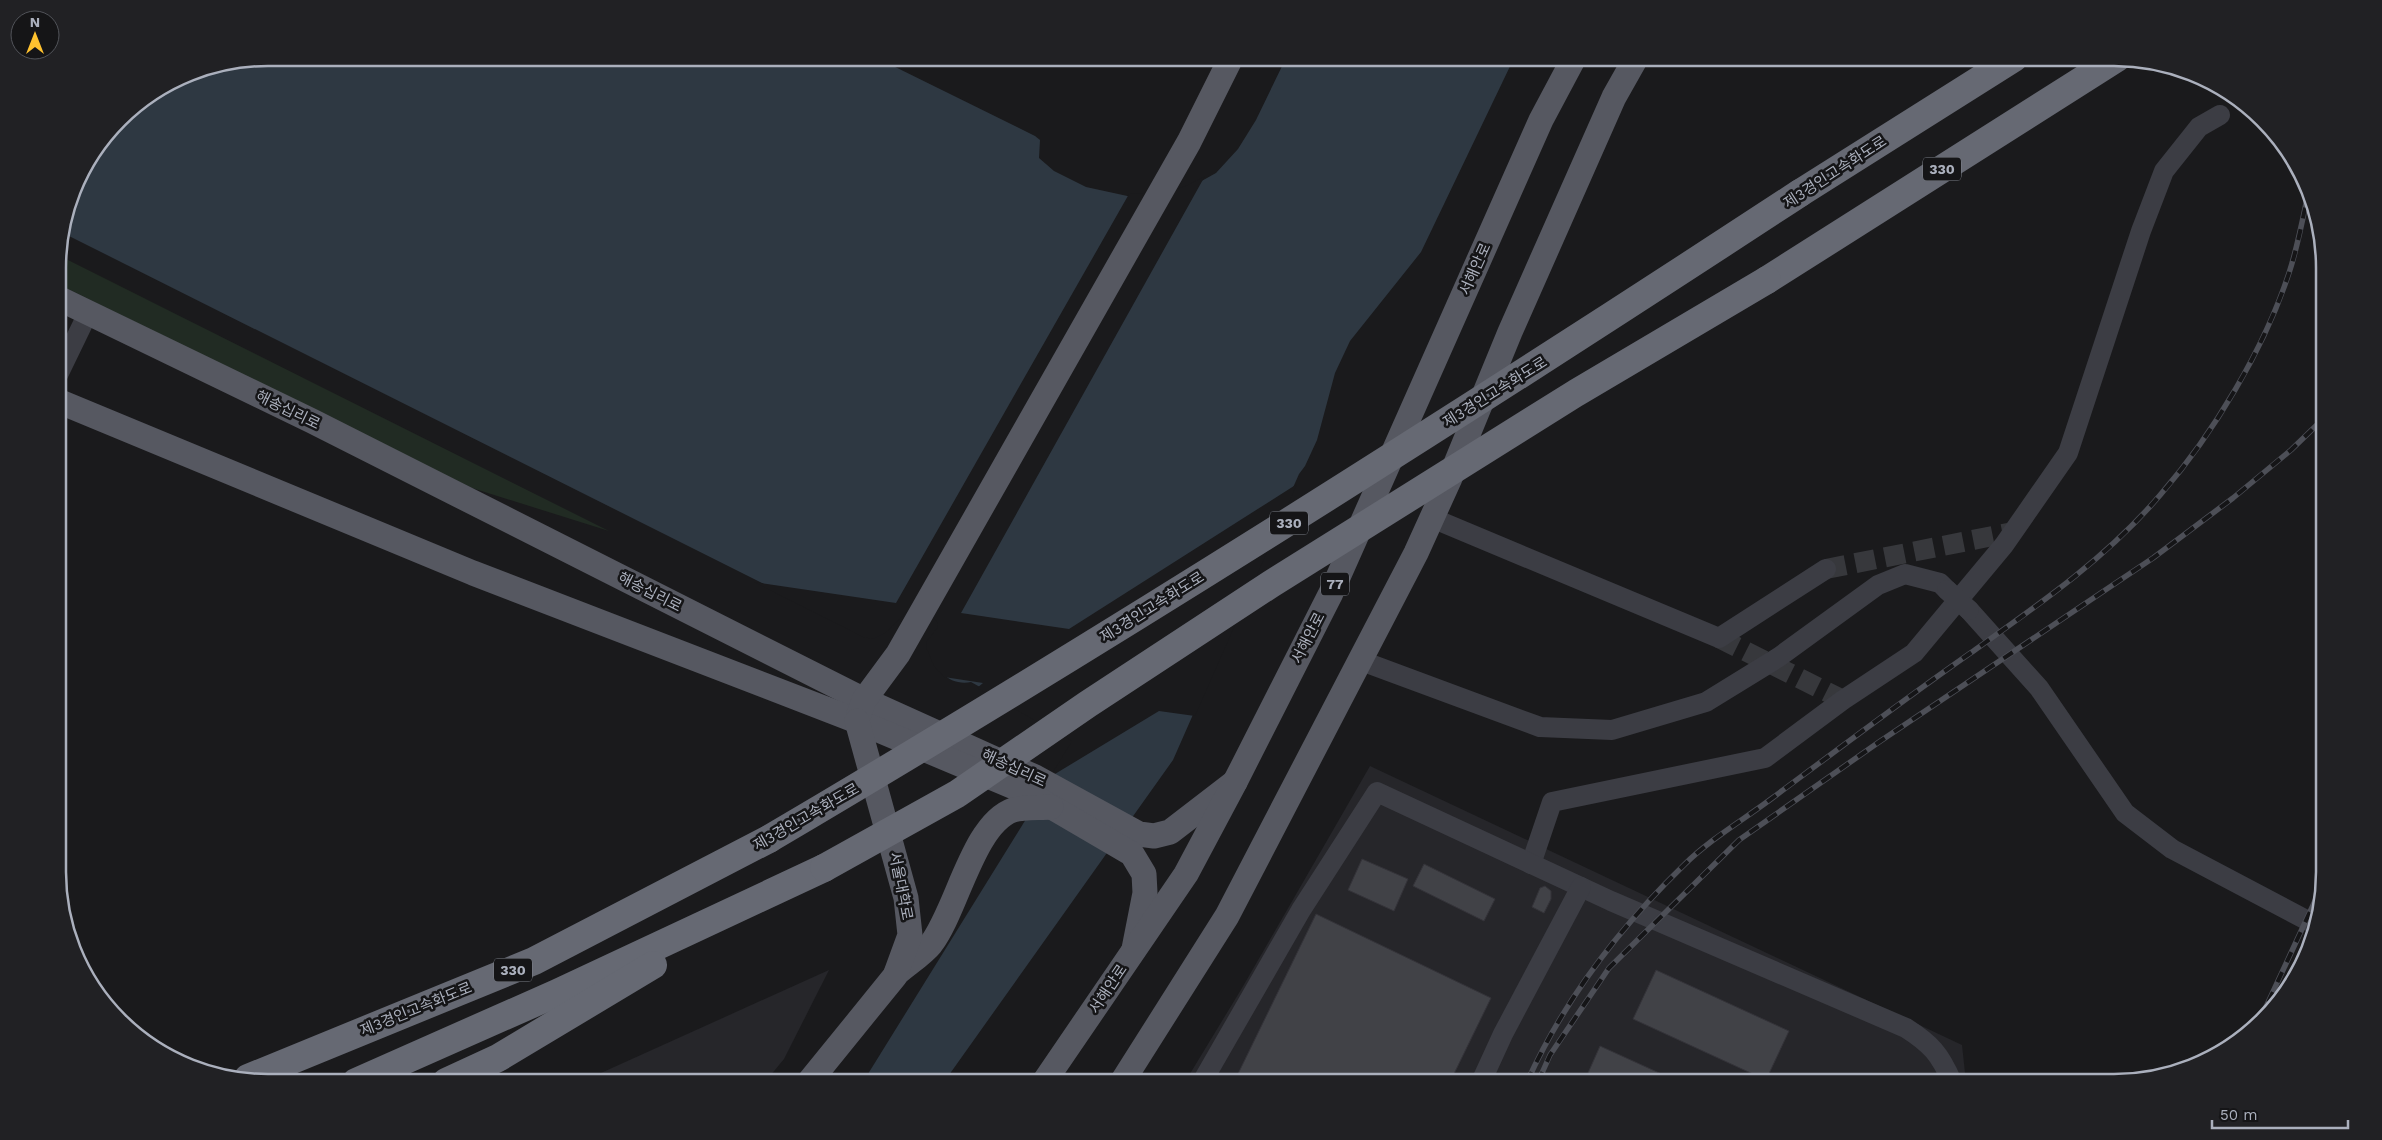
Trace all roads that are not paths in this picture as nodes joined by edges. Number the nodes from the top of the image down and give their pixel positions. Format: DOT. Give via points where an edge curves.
graph roads {
  1 [pos="1227,66"];
  2 [pos="1570,66"];
  3 [pos="1631,66"];
  4 [pos="2001,66"];
  5 [pos="2104,66"];
  6 [pos="2220,115"];
  7 [pos="66,302"];
  8 [pos="88,313"];
  9 [pos="66,358"];
  10 [pos="66,404"];
  11 [pos="1432,518"];
  12 [pos="1826,569"];
  13 [pos="1359,660"];
  14 [pos="861,711"];
  15 [pos="1235,782"];
  16 [pos="1051,807"];
  17 [pos="1531,864"];
  18 [pos="1581,887"];
  19 [pos="779,889"];
  20 [pos="2310,922"];
  21 [pos="1134,949"];
  22 [pos="895,976"];
  23 [pos="259,1073"];
  24 [pos="374,1074"];
  25 [pos="463,1074"];
  26 [pos="815,1074"];
  27 [pos="1049,1074"];
  28 [pos="1127,1074"];
  29 [pos="1207,1074"];
  30 [pos="1484,1074"];
  31 [pos="1949,1074"];
  1 -- 14 [label="main road" via="1189,142 898,654"];
  2 -- 15 [label="main road, 서해안로 / 77" via="1541,120 1331,592"];
  3 -- 11 [label="main road" via="1614,97 1570,196"];
  4 -- 23 [label="highway, 제3경인고속화도로 / 330, bridge" via="1250,547 921,750 769,839 534,961"];
  5 -- 19 [label="highway, 330, bridge" via="1767,280 1576,393 1279,579 957,794 824,868"];
  6 -- 17 [label="street" via="2200,127 2164,170 2068,453 2004,544 1914,653 1765,758 1552,802"];
  7 -- 8 [label="main road, 해송십리로"];
  8 -- 9 [label="street"];
  8 -- 14 [label="main road, 해송십리로" via="312,421"];
  10 -- 14 [label="main road, 해송십리로" via="473,573"];
  11 -- 12 [label="street" via="1719,638"];
  11 -- 13 [label="main road"];
  13 -- 20 [label="street, bridge" via="1540,728 1612,730 1706,702 1779,656 1878,585 1905,574 1940,583 1969,610 2039,688 2126,813 2172,849"];
  13 -- 28 [label="main road" via="1227,916"];
  14 -- 15 [label="main road, 해송십리로" via="1035,777 1139,834 1154,836 1170,832"];
  14 -- 16 [label="main road, 해송십리로"];
  14 -- 22 [label="main road, 서울대학로" via="906,898 910,936"];
  15 -- 21 [label="main road, 서해안로 / 77" via="1186,874"];
  16 -- 21 [label="main road, 해송십리로" via="1132,854 1144,874 1145,893"];
  16 -- 22 [label="main road" via="1013,810 994,822 982,837 951,908 930,944"];
  17 -- 18 [label="street"];
  17 -- 29 [label="street" via="1377,792 1301,910"];
  18 -- 30 [label="street" via="1502,1034"];
  18 -- 31 [label="street" via="1906,1028 1928,1042 1942,1058"];
  19 -- 24 [label="highway, 330"];
  19 -- 25 [label="highway" via="498,1058"];
  21 -- 27 [label="main road, 서해안로 / 77"];
  22 -- 26 [label="main road, 서울대학로"];
}
